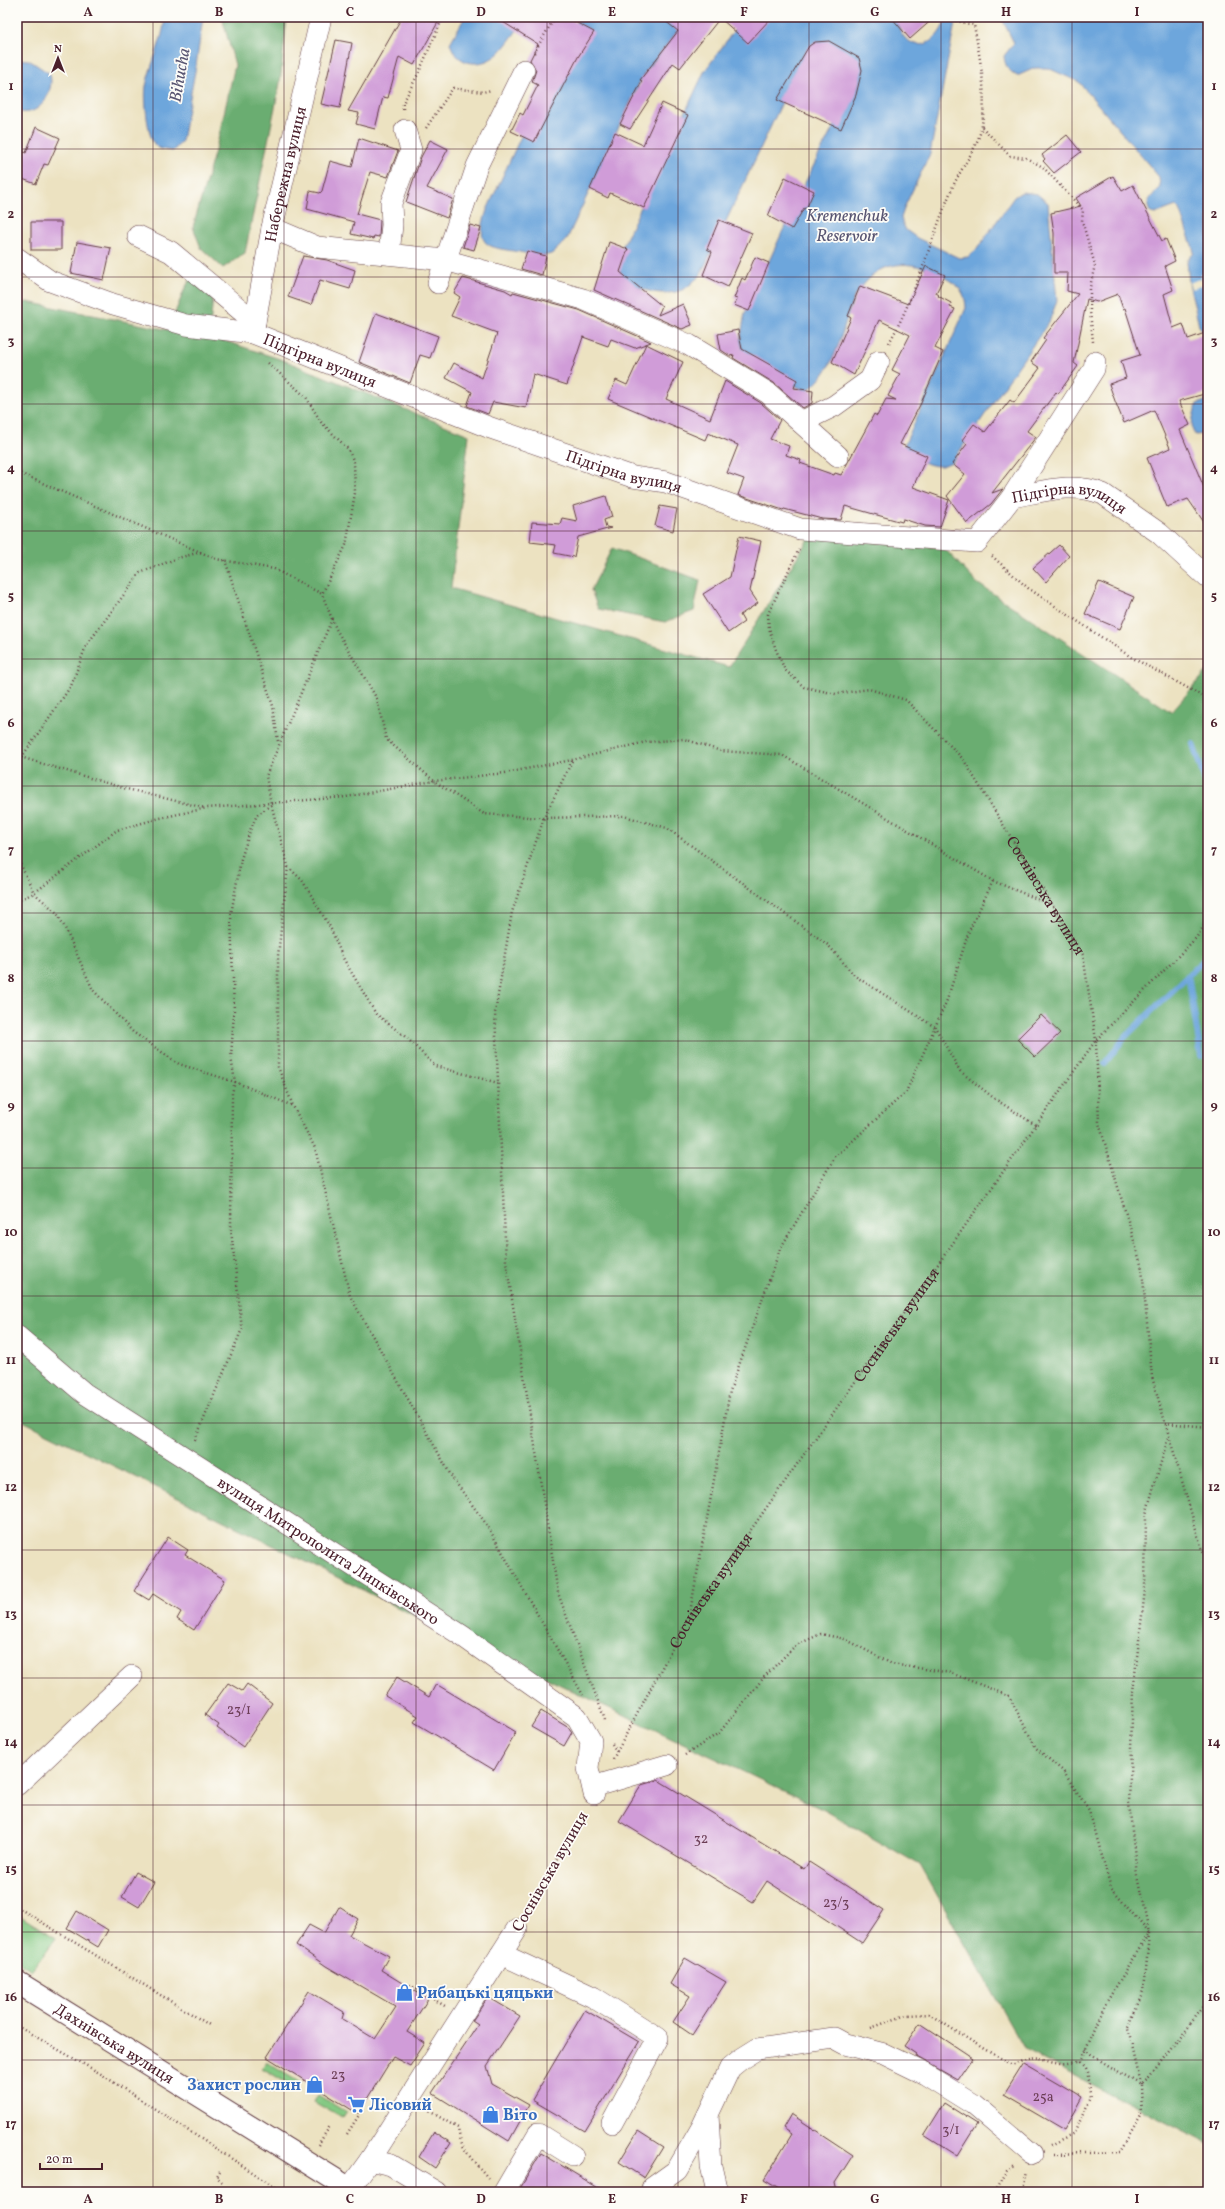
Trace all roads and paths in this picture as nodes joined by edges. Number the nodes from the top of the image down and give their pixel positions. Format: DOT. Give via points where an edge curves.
graph roads {
  1 [pos="321,17"];
  2 [pos="443,17"];
  3 [pos="555,17"];
  4 [pos="941,17"];
  5 [pos="520,78"];
  6 [pos="981,127"];
  7 [pos="405,130"];
  8 [pos="411,150"];
  9 [pos="272,228"];
  10 [pos="138,236"];
  11 [pos="389,254"];
  12 [pos="17,258"];
  13 [pos="445,260"];
  14 [pos="438,283"];
  15 [pos="256,330"];
  16 [pos="879,361"];
  17 [pos="1095,362"];
  18 [pos="802,422"];
  19 [pos="838,456"];
  20 [pos="17,472"];
  21 [pos="1012,497"];
  22 [pos="800,530"];
  23 [pos="977,542"];
  24 [pos="201,552"];
  25 [pos="225,560"];
  26 [pos="1208,578"];
  27 [pos="322,594"];
  28 [pos="332,619"];
  29 [pos="1208,699"];
  30 [pos="278,743"];
  31 [pos="17,756"];
  32 [pos="21,757"];
  33 [pos="572,760"];
  34 [pos="17,764"];
  35 [pos="434,781"];
  36 [pos="271,804"];
  37 [pos="207,808"];
  38 [pos="544,818"];
  39 [pos="17,857"];
  40 [pos="288,866"];
  41 [pos="993,881"];
  42 [pos="34,893"];
  43 [pos="17,901"];
  44 [pos="1053,906"];
  45 [pos="1208,920"];
  46 [pos="935,1027"];
  47 [pos="1096,1040"];
  48 [pos="235,1082"];
  49 [pos="498,1083"];
  50 [pos="293,1106"];
  51 [pos="1037,1126"];
  52 [pos="17,1336"];
  53 [pos="1165,1423"];
  54 [pos="1208,1428"];
  55 [pos="1168,1438"];
  56 [pos="187,1460"];
  57 [pos="1208,1556"];
  58 [pos="688,1619"];
  59 [pos="132,1676"];
  60 [pos="586,1699"];
  61 [pos="606,1724"];
  62 [pos="610,1739"];
  63 [pos="616,1752"];
  64 [pos="667,1765"];
  65 [pos="17,1785"];
  66 [pos="596,1789"];
  67 [pos="17,1907"];
  68 [pos="517,1929"];
  69 [pos="1149,1933"];
  70 [pos="501,1954"];
  71 [pos="17,1982"];
  72 [pos="407,1986"];
  73 [pos="428,1996"];
  74 [pos="1208,2002"];
  75 [pos="17,2026"];
  76 [pos="211,2026"];
  77 [pos="864,2030"];
  78 [pos="1085,2049"];
  79 [pos="1080,2062"];
  80 [pos="1141,2085"];
  81 [pos="408,2098"];
  82 [pos="357,2108"];
  83 [pos="708,2114"];
  84 [pos="612,2123"];
  85 [pos="330,2126"];
  86 [pos="347,2134"];
  87 [pos="318,2146"];
  88 [pos="1032,2154"];
  89 [pos="573,2156"];
  90 [pos="370,2160"];
  91 [pos="220,2172"];
  92 [pos="222,2182"];
  93 [pos="498,2188"];
  94 [pos="351,2191"];
  95 [pos="283,2192"];
  96 [pos="436,2192"];
  97 [pos="651,2192"];
  98 [pos="717,2192"];
  99 [pos="994,2192"];
  1 -- 9 [label="street, Набережна вулиця"];
  2 -- 7 [label="path" via="403,103"];
  3 -- 5 [label="path"];
  4 -- 6 [label="path" via="974,25 985,90"];
  5 -- 8 [label="path" via="483,92 453,88"];
  5 -- 13 [label="street" via="477,166"];
  6 -- 16 [label="path" via="971,154 952,189 901,322"];
  6 -- 17 [label="path" via="1010,156 1026,158 1043,166 1083,210 1082,222 1095,265 1090,287 1090,311"];
  7 -- 8 [label="street"];
  8 -- 11 [label="street" via="391,203"];
  9 -- 11 [label="street" via="317,247"];
  9 -- 15 [label="street, Набережна вулиця"];
  10 -- 15 [label="street" via="171,252"];
  11 -- 13 [label="street"];
  12 -- 15 [label="street, Підгірна вулиця" via="50,281 113,304 186,325"];
  13 -- 14 [label="street"];
  13 -- 18 [label="street" via="583,299 689,344 768,393"];
  15 -- 22 [label="street, Підгірна вулиця" via="488,427 632,477 666,482"];
  15 -- 27 [label="path" via="264,360 306,397 321,422 348,449 354,462 355,493 346,545"];
  16 -- 18 [label="street" via="870,380 834,406"];
  17 -- 21 [label="street" via="1094,369"];
  18 -- 19 [label="street"];
  20 -- 24 [label="path"];
  21 -- 23 [label="street, Підгірна вулиця"];
  21 -- 26 [label="street, Підгірна вулиця" via="1062,488 1093,489 1159,533"];
  22 -- 23 [label="street, Підгірна вулиця"];
  22 -- 44 [label="path, Соснівська вулиця" via="800,547 768,614 769,628 776,650 786,670 804,688 836,694 869,689 906,700 963,759"];
  23 -- 29 [label="path" via="1028,588 1130,657"];
  24 -- 25 [label="path"];
  24 -- 32 [label="path" via="140,573 86,646 70,686"];
  25 -- 27 [label="path" via="274,568"];
  25 -- 30 [label="path" via="274,706"];
  27 -- 28 [label="path"];
  28 -- 30 [label="path"];
  28 -- 35 [label="path" via="377,699 386,739"];
  30 -- 36 [label="path" via="266,776"];
  31 -- 32 [label="path"];
  32 -- 34 [label="path"];
  32 -- 37 [label="path" via="123,788"];
  33 -- 35 [label="path" via="506,773"];
  33 -- 38 [label="path"];
  33 -- 41 [label="path" via="646,742 684,739 721,751 782,754"];
  35 -- 36 [label="path" via="346,797"];
  35 -- 38 [label="path" via="484,814"];
  36 -- 37 [label="path"];
  36 -- 40 [label="path"];
  36 -- 48 [label="path" via="257,815 251,828 241,859 231,914 234,1005 231,1057"];
  37 -- 42 [label="path" via="117,830"];
  38 -- 46 [label="path" via="624,816 667,828 828,945 855,976"];
  38 -- 49 [label="path" via="512,912 495,1013"];
  39 -- 42 [label="path"];
  40 -- 49 [label="path" via="302,880 326,920 343,958 376,1014 407,1038 435,1066"];
  40 -- 50 [label="path" via="278,956 278,1067"];
  41 -- 44 [label="path"];
  41 -- 46 [label="path" via="969,931 947,1000"];
  42 -- 43 [label="path"];
  42 -- 48 [label="path" via="56,913 93,990 133,1032 179,1064"];
  44 -- 47 [label="path, Соснівська вулиця" via="1083,955"];
  45 -- 47 [label="path" via="1196,938"];
  46 -- 51 [label="path" via="960,1071 995,1100"];
  46 -- 58 [label="path" via="906,1092 835,1156 780,1249 730,1391"];
  47 -- 51 [label="path, Соснівська вулиця"];
  47 -- 53 [label="path" via="1099,1123 1142,1268 1152,1377"];
  48 -- 50 [label="path"];
  48 -- 56 [label="path" via="232,1093 231,1230 242,1329"];
  49 -- 61 [label="path" via="506,1261 558,1593"];
  50 -- 60 [label="path" via="315,1148 350,1296 453,1479 487,1525"];
  51 -- 58 [label="path, Соснівська вулиця"];
  52 -- 56 [label="street, вулиця Митрополита Липківського" via="84,1393"];
  53 -- 54 [label="path"];
  53 -- 55 [label="path"];
  55 -- 57 [label="path" via="1202,1550"];
  55 -- 69 [label="path" via="1146,1514 1145,1590 1132,1714 1129,1804 1137,1875"];
  56 -- 66 [label="street, вулиця Митрополита Липківського" via="461,1635 577,1717 591,1741 588,1768"];
  58 -- 63 [label="path, Соснівська вулиця"];
  59 -- 65 [label="street"];
  62 -- 63 [label="path"];
  63 -- 66 [label="path, Соснівська вулиця"];
  64 -- 66 [label="street"];
  64 -- 69 [label="path" via="719,1733 765,1676 796,1645 821,1634 845,1639 892,1664 951,1673 1009,1696 1036,1748 1062,1771 1089,1810 1111,1888"];
  66 -- 68 [label="path, Соснівська вулиця"];
  67 -- 76 [label="path"];
  68 -- 70 [label="street, Соснівська вулиця"];
  69 -- 78 [label="path" via="1106,2003"];
  69 -- 80 [label="path" via="1144,1992 1128,2029"];
  70 -- 81 [label="street, Соснівська вулиця"];
  70 -- 84 [label="street" via="593,1997 658,2038"];
  71 -- 94 [label="main road, Дахнівська вулиця"];
  72 -- 73 [label="path" via="408,1984"];
  74 -- 80 [label="path" via="1150,2078"];
  75 -- 95 [label="path" via="101,2074"];
  77 -- 79 [label="path" via="887,2024 906,2015 929,2014 1013,2065 1038,2056 1062,2064"];
  78 -- 79 [label="path"];
  78 -- 80 [label="path"];
  79 -- 88 [label="path" via="1086,2068 1092,2097 1074,2133"];
  80 -- 88 [label="path" via="1142,2117 1121,2152"];
  81 -- 90 [label="street, Соснівська вулиця"];
  81 -- 93 [label="path" via="458,2128 460,2142 465,2151"];
  82 -- 86 [label="path" via="359,2115"];
  83 -- 88 [label="street" via="730,2068 757,2049 834,2038 845,2044 884,2054 925,2074 973,2104"];
  83 -- 97 [label="street" via="677,2170 652,2188"];
  83 -- 98 [label="street" via="711,2166"];
  85 -- 87 [label="path"];
  88 -- 99 [label="path" via="1007,2171"];
  89 -- 93 [label="street" via="538,2134"];
  90 -- 94 [label="street, Соснівська вулиця"];
  90 -- 96 [label="street" via="391,2165"];
  91 -- 92 [label="path" via="217,2177"];
}
